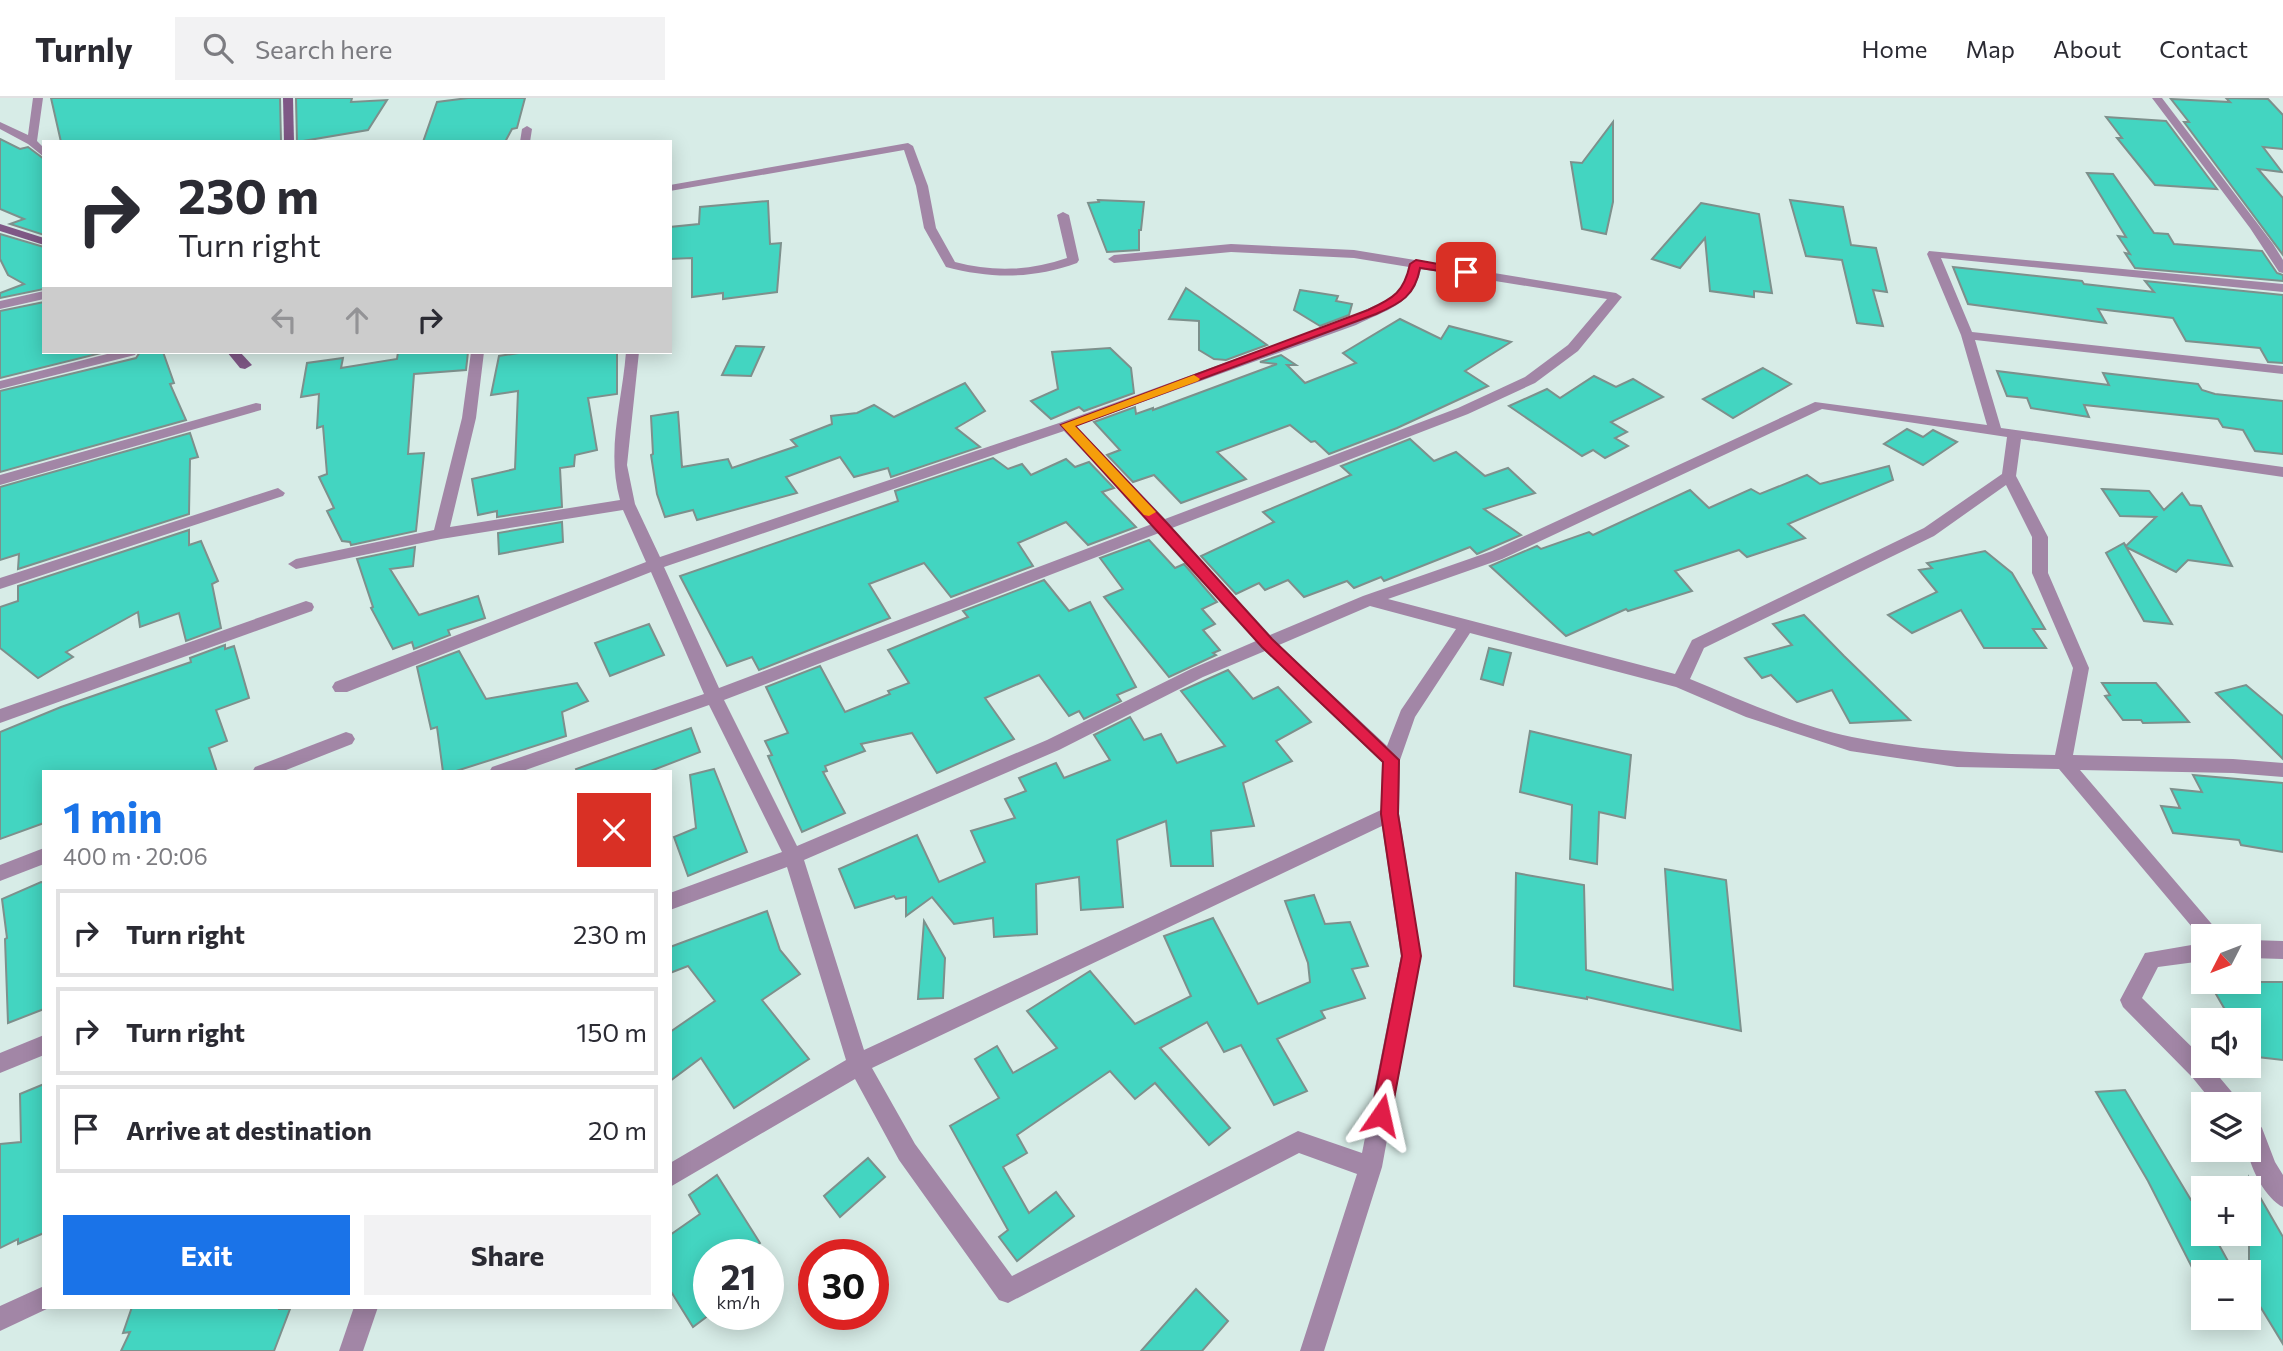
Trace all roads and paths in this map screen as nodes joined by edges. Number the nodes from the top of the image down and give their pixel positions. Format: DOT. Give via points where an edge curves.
graph roads {
  1 [pos="38,98"];
  2 [pos="288,98"];
  3 [pos="2157,98"];
  4 [pos="0,125"];
  5 [pos="527,129"];
  6 [pos="289,140"];
  7 [pos="524,140"];
  8 [pos="32,142"];
  9 [pos="42,152"];
  10 [pos="672,188"];
  11 [pos="1063,215"];
  12 [pos="4,231"];
  13 [pos="42,241"];
  14 [pos="1114,259"];
  15 [pos="1416,264"];
  16 [pos="2283,269"];
  17 [pos="2283,288"];
  18 [pos="42,295"];
  19 [pos="0,305"];
  20 [pos="1967,335"];
  21 [pos="122,354"];
  22 [pos="235,354"];
  23 [pos="477,354"];
  24 [pos="633,354"];
  25 [pos="245,365"];
  26 [pos="2283,370"];
  27 [pos="0,385"];
  28 [pos="256,407"];
  29 [pos="1067,425"];
  30 [pos="1995,430"];
  31 [pos="2015,434"];
  32 [pos="2283,472"];
  33 [pos="2009,476"];
  34 [pos="0,480"];
  35 [pos="278,493"];
  36 [pos="628,504"];
  37 [pos="1163,526"];
  38 [pos="441,534"];
  39 [pos="296,564"];
  40 [pos="654,565"];
  41 [pos="0,584"];
  42 [pos="1369,600"];
  43 [pos="306,607"];
  44 [pos="1467,625"];
  45 [pos="1267,643"];
  46 [pos="1680,682"];
  47 [pos="341,687"];
  48 [pos="715,697"];
  49 [pos="0,716"];
  50 [pos="346,739"];
  51 [pos="1391,760"];
  52 [pos="2063,762"];
  53 [pos="266,770"];
  54 [pos="504,770"];
  55 [pos="2283,770"];
  56 [pos="1390,814"];
  57 [pos="793,856"];
  58 [pos="42,857"];
  59 [pos="0,873"];
  60 [pos="672,901"];
  61 [pos="2202,924"];
  62 [pos="2261,949"];
  63 [pos="2283,950"];
  64 [pos="2191,954"];
  65 [pos="42,1046"];
  66 [pos="0,1063"];
  67 [pos="858,1063"];
  68 [pos="2218,1092"];
  69 [pos="2261,1155"];
  70 [pos="1371,1167"];
  71 [pos="672,1175"];
  72 [pos="2283,1195"];
  73 [pos="42,1299"];
  74 [pos="365,1309"];
  75 [pos="0,1319"];
  76 [pos="351,1351"];
  77 [pos="1312,1351"];
  1 -- 8 [label="street"];
  2 -- 6 [label="street"];
  3 -- 16 [label="street" via="2269,244"];
  4 -- 8 [label="street"];
  5 -- 7 [label="street"];
  8 -- 9 [label="street"];
  10 -- 11 [label="street" via="908,146 930,228 950,264 980,273 1043,271 1073,260"];
  12 -- 13 [label="street"];
  14 -- 15 [label="street" via="1231,248 1354,254"];
  15 -- 29 [label="street" via="1411,286 1393,302 1362,317"];
  15 -- 37 [label="street" via="1616,297 1573,348 1530,380 1463,411"];
  17 -- 20 [label="street" via="1933,254"];
  18 -- 19 [label="street"];
  20 -- 26 [label="street"];
  20 -- 30 [label="street"];
  21 -- 27 [label="street"];
  22 -- 25 [label="street"];
  23 -- 38 [label="street" via="469,418"];
  24 -- 36 [label="street" via="621,426 619,480"];
  28 -- 34 [label="street"];
  29 -- 37 [label="street"];
  29 -- 40 [label="street"];
  30 -- 31 [label="street"];
  30 -- 42 [label="street" via="1820,404 1497,555"];
  31 -- 32 [label="street"];
  31 -- 33 [label="street"];
  33 -- 46 [label="street" via="1929,532 1698,645"];
  33 -- 52 [label="street" via="2040,537 2040,573 2081,668"];
  35 -- 41 [label="street"];
  36 -- 38 [label="street"];
  36 -- 40 [label="street"];
  37 -- 45 [label="street"];
  37 -- 48 [label="street"];
  38 -- 39 [label="street"];
  40 -- 47 [label="street"];
  40 -- 48 [label="street"];
  42 -- 44 [label="street"];
  42 -- 45 [label="street"];
  43 -- 49 [label="street"];
  44 -- 46 [label="street"];
  44 -- 51 [label="street" via="1407,715"];
  45 -- 51 [label="street"];
  45 -- 57 [label="street" via="1053,745"];
  46 -- 52 [label="street" via="1752,712 1850,744 1957,760"];
  48 -- 54 [label="street"];
  48 -- 57 [label="street"];
  50 -- 53 [label="street"];
  51 -- 56 [label="street"];
  52 -- 55 [label="street"];
  52 -- 61 [label="street"];
  56 -- 67 [label="street"];
  56 -- 70 [label="street" via="1411,956"];
  57 -- 60 [label="street"];
  57 -- 67 [label="street"];
  58 -- 59 [label="street"];
  62 -- 63 [label="street"];
  64 -- 68 [label="street" via="2152,959 2130,1000"];
  65 -- 66 [label="street"];
  67 -- 70 [label="street" via="907,1152 1008,1291 1298,1142"];
  67 -- 71 [label="street"];
  69 -- 72 [label="street"];
  70 -- 77 [label="street"];
  73 -- 75 [label="street"];
  74 -- 76 [label="street"];
}
